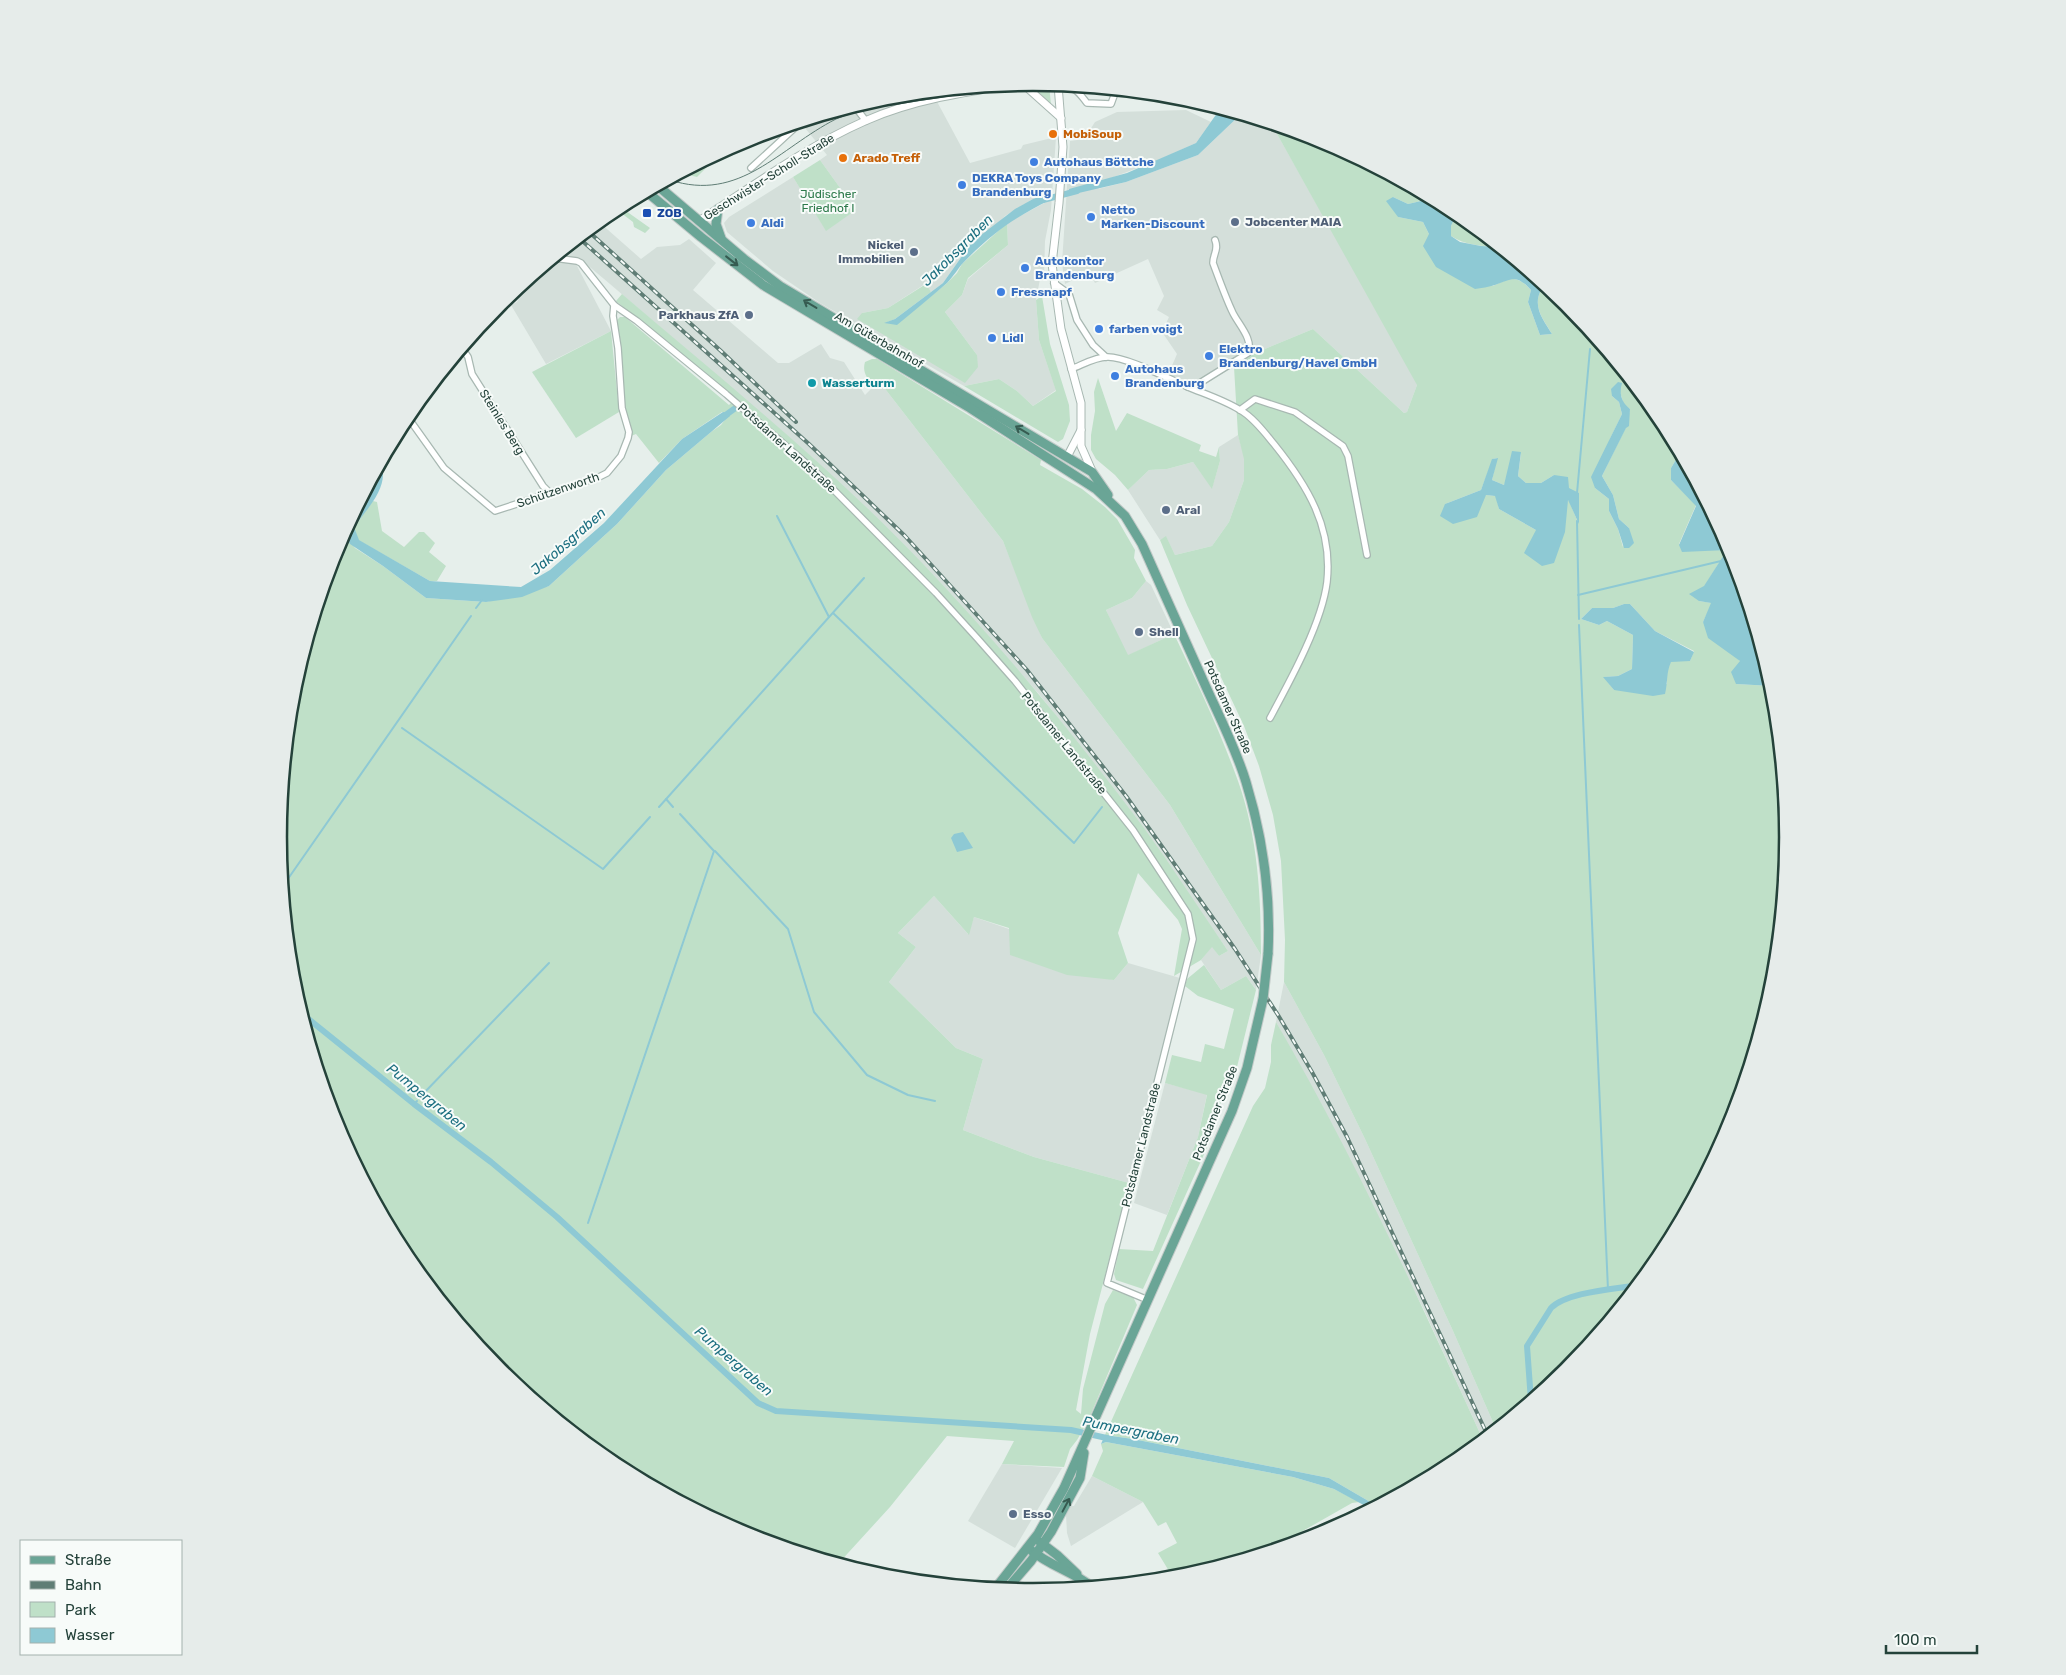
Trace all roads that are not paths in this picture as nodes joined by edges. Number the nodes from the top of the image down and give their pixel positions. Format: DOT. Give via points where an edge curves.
graph roads {
  1 [pos="1031,91"];
  2 [pos="1058,92"];
  3 [pos="1080,93"];
  4 [pos="953,96"];
  5 [pos="1114,96"];
  6 [pos="860,112"];
  7 [pos="1061,118"];
  8 [pos="866,120"];
  9 [pos="790,132"];
  10 [pos="751,168"];
  11 [pos="662,190"];
  12 [pos="652,196"];
  13 [pos="718,209"];
  14 [pos="699,221"];
  15 [pos="690,227"];
  16 [pos="1215,240"];
  17 [pos="726,244"];
  18 [pos="562,259"];
  19 [pos="1054,283"];
  20 [pos="614,305"];
  21 [pos="864,341"];
  22 [pos="465,354"];
  23 [pos="1106,357"];
  24 [pos="1070,369"];
  25 [pos="1188,387"];
  26 [pos="1240,410"];
  27 [pos="413,424"];
  28 [pos="1082,428"];
  29 [pos="1067,457"];
  30 [pos="1062,467"];
  31 [pos="1092,472"];
  32 [pos="549,492"];
  33 [pos="1116,505"];
  34 [pos="1367,556"];
  35 [pos="1270,718"];
  36 [pos="1148,1300"];
  37 [pos="1086,1439"];
  38 [pos="1044,1543"];
  39 [pos="1030,1545"];
  40 [pos="1036,1554"];
  41 [pos="1080,1577"];
  42 [pos="1086,1582"];
  43 [pos="999,1583"];
  44 [pos="1012,1583"];
  1 -- 7 [label="street"];
  2 -- 7 [label="street"];
  3 -- 5 [label="street" via="1087,103 1111,104"];
  4 -- 8 [label="street, Geschwister-Scholl-Straße"];
  6 -- 8 [label="street, Geschwister-Scholl-Straße"];
  7 -- 19 [label="street" via="1063,147 1052,255"];
  8 -- 13 [label="street, Geschwister-Scholl-Straße" via="812,148"];
  9 -- 10 [label="street, Geschwister-Scholl-Straße"];
  11 -- 14 [label="main road, Am Güterbahnhof"];
  12 -- 15 [label="main road, Am Güterbahnhof"];
  13 -- 14 [label="street, Geschwister-Scholl-Straße"];
  13 -- 17 [label="main road" via="717,230"];
  14 -- 15 [label="main road"];
  14 -- 17 [label="main road, Am Güterbahnhof"];
  15 -- 21 [label="main road, Am Güterbahnhof, one-way" via="763,285"];
  16 -- 25 [label="street" via="1218,249 1213,263 1250,350 1205,381"];
  21 -- 17 [label="main road, Am Güterbahnhof, one-way" via="780,286"];
  18 -- 20 [label="street, Potsdamer Landstraße" via="581,263"];
  19 -- 23 [label="street" via="1068,294 1077,320 1093,345"];
  19 -- 24 [label="street"];
  20 -- 32 [label="street, Schützenworth" via="622,408 629,432 626,444 607,473"];
  20 -- 36 [label="street, Potsdamer Landstraße" via="815,471 936,593 1015,681 1133,830 1188,914 1193,938 1107,1283"];
  29 -- 21 [label="main road, Am Güterbahnhof, one-way"];
  21 -- 30 [label="main road, Am Güterbahnhof"];
  22 -- 32 [label="street, Steinles Berg" via="472,374"];
  23 -- 24 [label="street"];
  23 -- 25 [label="street" via="1124,360"];
  24 -- 28 [label="street" via="1081,403"];
  25 -- 26 [label="street"];
  26 -- 34 [label="street" via="1255,399 1295,412 1343,446 1348,456"];
  26 -- 35 [label="street" via="1292,466 1312,499 1326,535 1324,594 1312,632"];
  27 -- 32 [label="street, Schützenworth" via="444,468 495,511"];
  28 -- 29 [label="street"];
  28 -- 31 [label="street" via="1081,446"];
  29 -- 30 [label="main road"];
  29 -- 31 [label="main road, Potsdamer Straße"];
  30 -- 33 [label="main road, Potsdamer Straße"];
  31 -- 33 [label="main road, Potsdamer Straße"];
  33 -- 36 [label="main road, Potsdamer Straße, bridge" via="1142,544 1232,743 1256,818 1264,860 1269,924 1263,999 1247,1068 1232,1110"];
  36 -- 37 [label="main road, Potsdamer Straße"];
  38 -- 37 [label="main road, Potsdamer Straße, one-way" via="1080,1478"];
  37 -- 39 [label="main road, Potsdamer Straße" via="1058,1500"];
  38 -- 39 [label="main road"];
  38 -- 40 [label="main road, Potsdamer Straße"];
  38 -- 41 [label="main road"];
  39 -- 40 [label="main road"];
  39 -- 43 [label="main road, Potsdamer Straße"];
  40 -- 41 [label="main road"];
  40 -- 44 [label="main road, Potsdamer Straße"];
  41 -- 42 [label="main road"];
}
